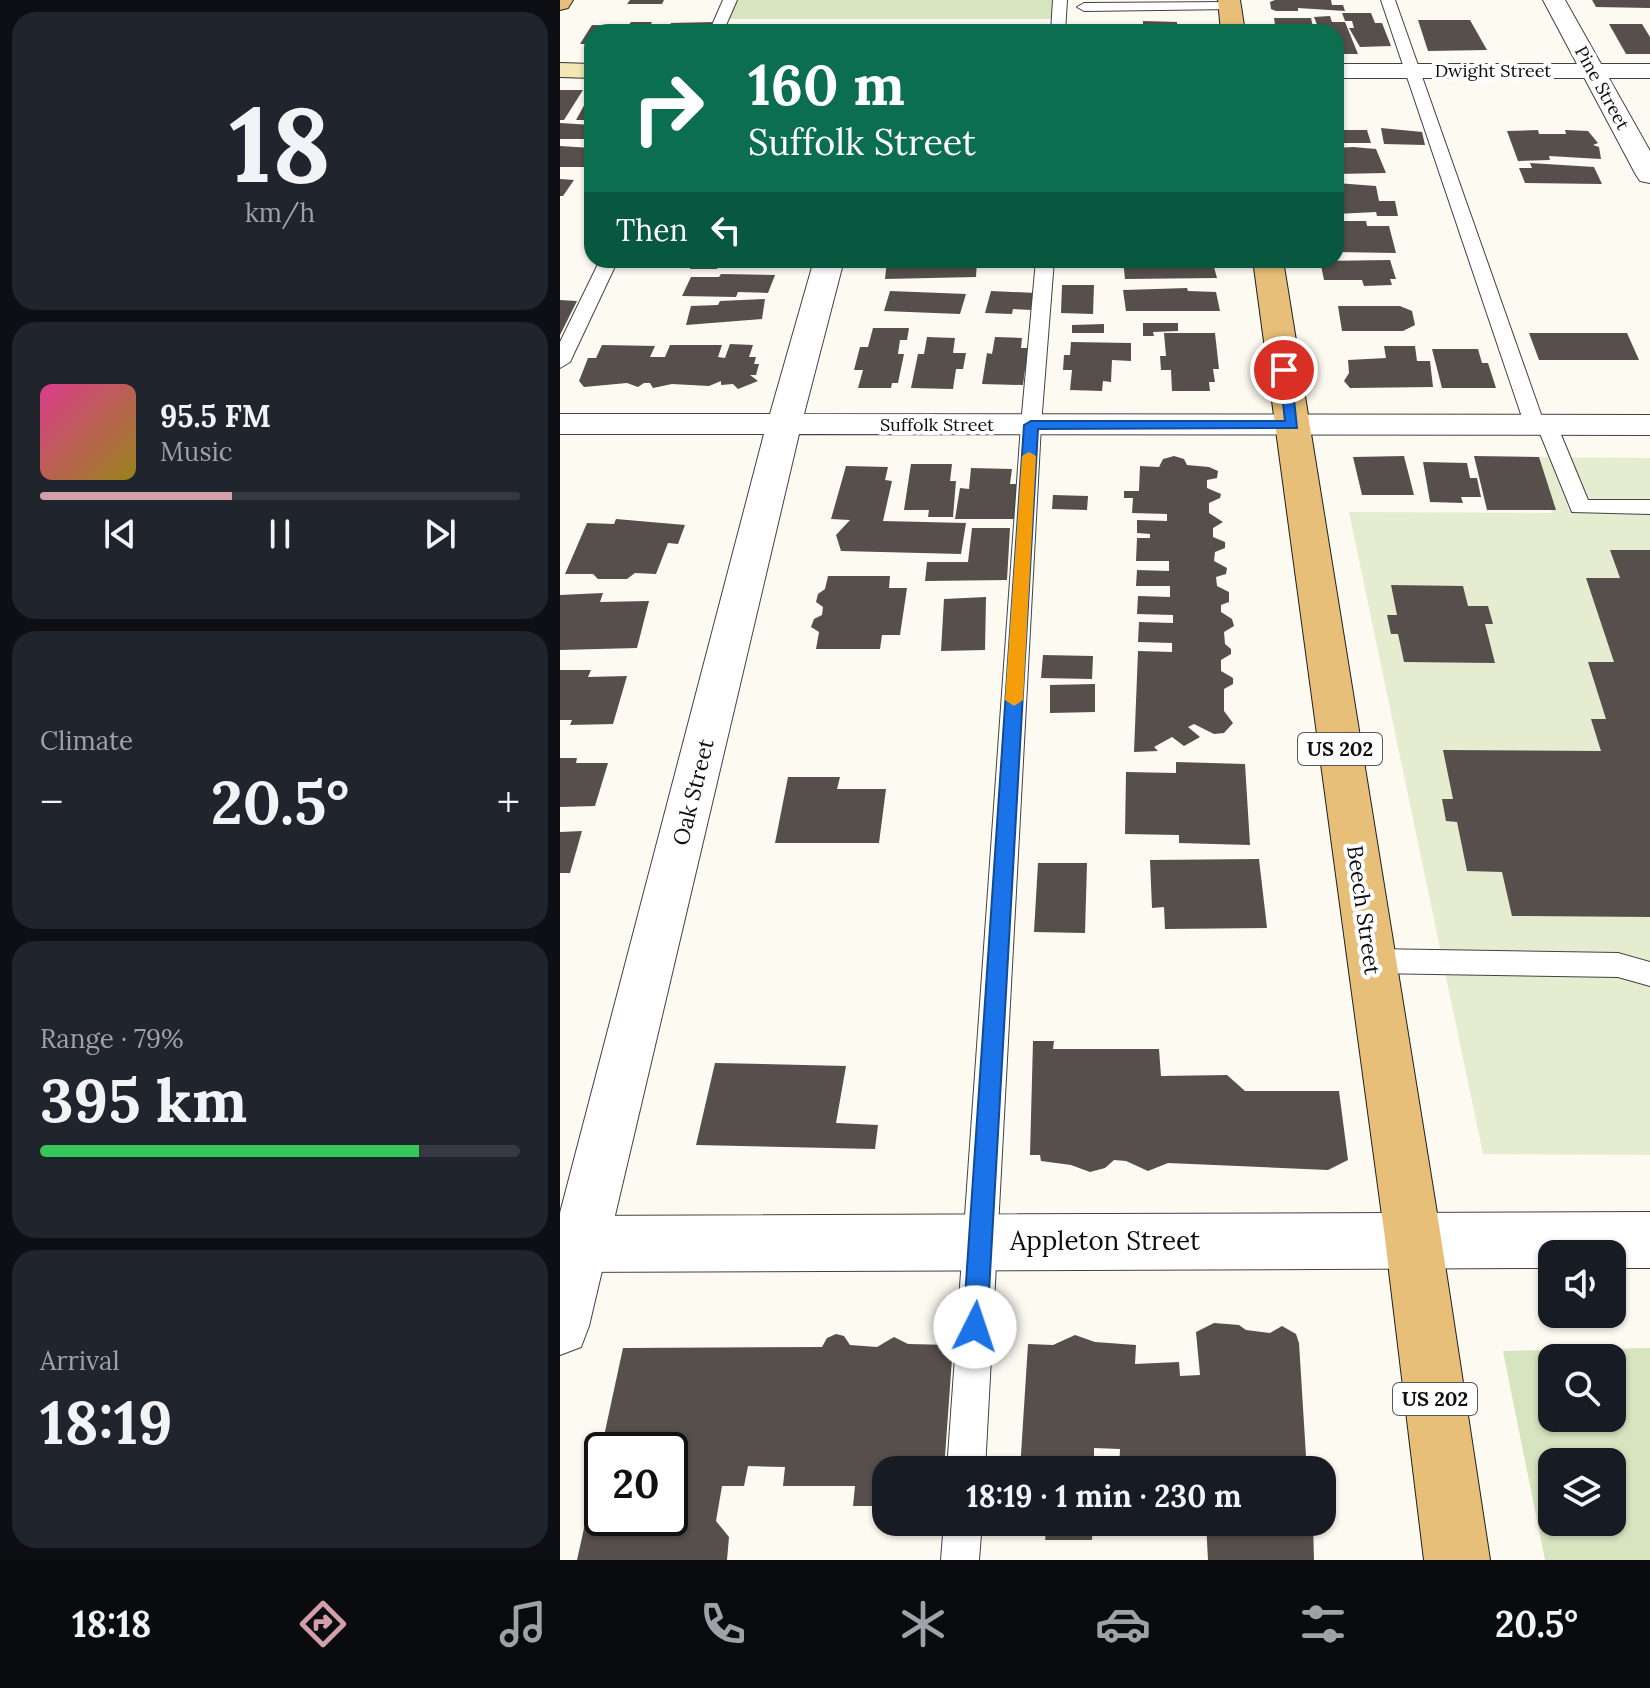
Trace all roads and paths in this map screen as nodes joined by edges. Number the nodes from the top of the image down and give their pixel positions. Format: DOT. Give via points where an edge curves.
graph roads {
  1 [pos="730,0"];
  2 [pos="1060,0"];
  3 [pos="1388,0"];
  4 [pos="1554,0"];
  5 [pos="1229,3"];
  6 [pos="1084,7"];
  7 [pos="720,24"];
  8 [pos="1058,24"];
  9 [pos="1232,24"];
  10 [pos="560,70"];
  11 [pos="584,71"];
  12 [pos="1344,71"];
  13 [pos="1412,71"];
  14 [pos="1592,71"];
  15 [pos="1650,71"];
  16 [pos="1650,175"];
  17 [pos="605,268"];
  18 [pos="827,268"];
  19 [pos="1044,268"];
  20 [pos="1269,268"];
  21 [pos="560,362"];
  22 [pos="560,424"];
  23 [pos="784,424"];
  24 [pos="1031,425"];
  25 [pos="1292,425"];
  26 [pos="1650,425"];
  27 [pos="1541,426"];
  28 [pos="1650,507"];
  29 [pos="1372,961"];
  30 [pos="1650,974"];
  31 [pos="1413,1238"];
  32 [pos="1650,1240"];
  33 [pos="980,1242"];
  34 [pos="570,1244"];
  35 [pos="560,1326"];
  36 [pos="967,1456"];
  37 [pos="962,1536"];
  38 [pos="960,1560"];
  39 [pos="1457,1560"];
  1 -- 7 [label="lane"];
  2 -- 8 [label="lane"];
  3 -- 13 [label="lane"];
  4 -- 14 [label="street, Pine Street"];
  5 -- 6 [label="lane"];
  5 -- 9 [label="main road"];
  10 -- 11 [label="main road"];
  12 -- 13 [label="street, Dwight Street"];
  13 -- 14 [label="street, Dwight Street"];
  13 -- 27 [label="lane"];
  14 -- 15 [label="street, Dwight Street"];
  14 -- 16 [label="street, Pine Street"];
  17 -- 21 [label="lane"];
  18 -- 23 [label="street, Oak Street"];
  19 -- 24 [label="lane"];
  20 -- 25 [label="main road, Beech Street / US 202"];
  22 -- 23 [label="street, Suffolk Street"];
  23 -- 24 [label="street, Suffolk Street"];
  23 -- 34 [label="street, Oak Street"];
  24 -- 25 [label="street, Suffolk Street"];
  24 -- 33 [label="lane"];
  25 -- 27 [label="street, Suffolk Street"];
  25 -- 29 [label="main road, Beech Street / US 202"];
  26 -- 27 [label="street, Suffolk Street"];
  27 -- 28 [label="lane" via="1580,507"];
  29 -- 30 [label="lane" via="1618,965"];
  29 -- 31 [label="main road, Beech Street / US 202"];
  31 -- 32 [label="street, Appleton Street"];
  31 -- 33 [label="street, Appleton Street"];
  31 -- 39 [label="main road, Beech Street / US 202"];
  33 -- 34 [label="street, Appleton Street"];
  33 -- 36 [label="lane"];
  34 -- 35 [label="street, Oak Street"];
  37 -- 38 [label="lane"];
}
